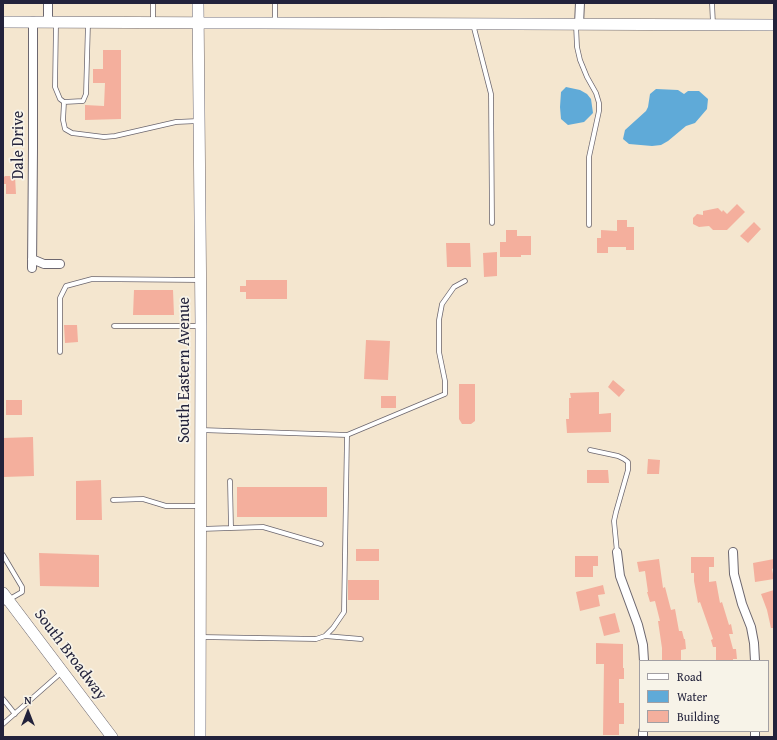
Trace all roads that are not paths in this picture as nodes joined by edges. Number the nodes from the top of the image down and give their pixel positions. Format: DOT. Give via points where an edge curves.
graph roads {
  1 [pos="48,3"];
  2 [pos="153,3"];
  3 [pos="198,3"];
  4 [pos="275,3"];
  5 [pos="580,3"];
  6 [pos="712,3"];
  7 [pos="52,21"];
  8 [pos="3,22"];
  9 [pos="33,22"];
  10 [pos="88,22"];
  11 [pos="153,22"];
  12 [pos="198,22"];
  13 [pos="275,23"];
  14 [pos="473,24"];
  15 [pos="578,24"];
  16 [pos="713,24"];
  17 [pos="774,25"];
  18 [pos="64,102"];
  19 [pos="200,121"];
  20 [pos="492,223"];
  21 [pos="589,225"];
  22 [pos="32,259"];
  23 [pos="60,264"];
  24 [pos="32,268"];
  25 [pos="201,280"];
  26 [pos="465,281"];
  27 [pos="114,326"];
  28 [pos="201,326"];
  29 [pos="60,352"];
  30 [pos="201,430"];
  31 [pos="347,435"];
  32 [pos="590,450"];
  33 [pos="230,481"];
  34 [pos="113,500"];
  35 [pos="201,506"];
  36 [pos="231,528"];
  37 [pos="201,529"];
  38 [pos="321,544"];
  39 [pos="617,552"];
  40 [pos="733,552"];
  41 [pos="3,555"];
  42 [pos="5,599"];
  43 [pos="200,636"];
  44 [pos="325,636"];
  45 [pos="361,639"];
  46 [pos="644,660"];
  47 [pos="756,660"];
  48 [pos="62,672"];
  49 [pos="3,699"];
  50 [pos="15,714"];
  51 [pos="3,724"];
  52 [pos="112,737"];
  53 [pos="200,737"];
  1 -- 7 [label="street"];
  2 -- 11 [label="lane"];
  3 -- 12 [label="street, South Eastern Avenue"];
  4 -- 13 [label="lane"];
  5 -- 15 [label="street"];
  6 -- 16 [label="lane"];
  7 -- 9 [label="street"];
  7 -- 10 [label="street"];
  7 -- 18 [label="lane" via="55,87"];
  8 -- 9 [label="street"];
  9 -- 22 [label="street, Dale Drive"];
  10 -- 11 [label="street"];
  10 -- 18 [label="lane" via="86,94 83,101"];
  11 -- 12 [label="street"];
  12 -- 13 [label="street"];
  12 -- 19 [label="street, South Eastern Avenue"];
  13 -- 14 [label="street"];
  14 -- 15 [label="street"];
  14 -- 20 [label="lane" via="491,94"];
  15 -- 16 [label="street"];
  15 -- 21 [label="lane" via="577,47 580,60 599,103 590,157"];
  16 -- 17 [label="street"];
  18 -- 19 [label="lane" via="65,129 72,133 115,136 176,122"];
  19 -- 25 [label="street, South Eastern Avenue"];
  22 -- 23 [label="street" via="44,264"];
  22 -- 24 [label="street, Dale Drive"];
  25 -- 28 [label="street, South Eastern Avenue"];
  25 -- 29 [label="lane" via="92,280 66,286 60,298"];
  26 -- 31 [label="lane" via="454,287 442,304 439,320 439,352 446,394"];
  27 -- 28 [label="lane"];
  28 -- 30 [label="street, South Eastern Avenue"];
  30 -- 31 [label="lane"];
  30 -- 35 [label="street, South Eastern Avenue"];
  31 -- 44 [label="lane" via="344,612"];
  32 -- 39 [label="lane" via="618,456 628,462 614,521"];
  33 -- 36 [label="lane"];
  34 -- 35 [label="lane" via="143,499 166,506"];
  35 -- 37 [label="street, South Eastern Avenue"];
  36 -- 37 [label="lane"];
  36 -- 38 [label="lane" via="262,527"];
  37 -- 43 [label="street, South Eastern Avenue"];
  39 -- 46 [label="street" via="620,576 638,625"];
  40 -- 47 [label="street" via="734,574 751,627"];
  41 -- 42 [label="lane" via="22,587 22,592"];
  42 -- 48 [label="street, South Broadway"];
  43 -- 44 [label="lane" via="316,640"];
  43 -- 53 [label="street, South Eastern Avenue"];
  44 -- 45 [label="lane"];
  48 -- 50 [label="lane"];
  48 -- 52 [label="street, South Broadway"];
  49 -- 50 [label="lane"];
  50 -- 51 [label="lane"];
}
